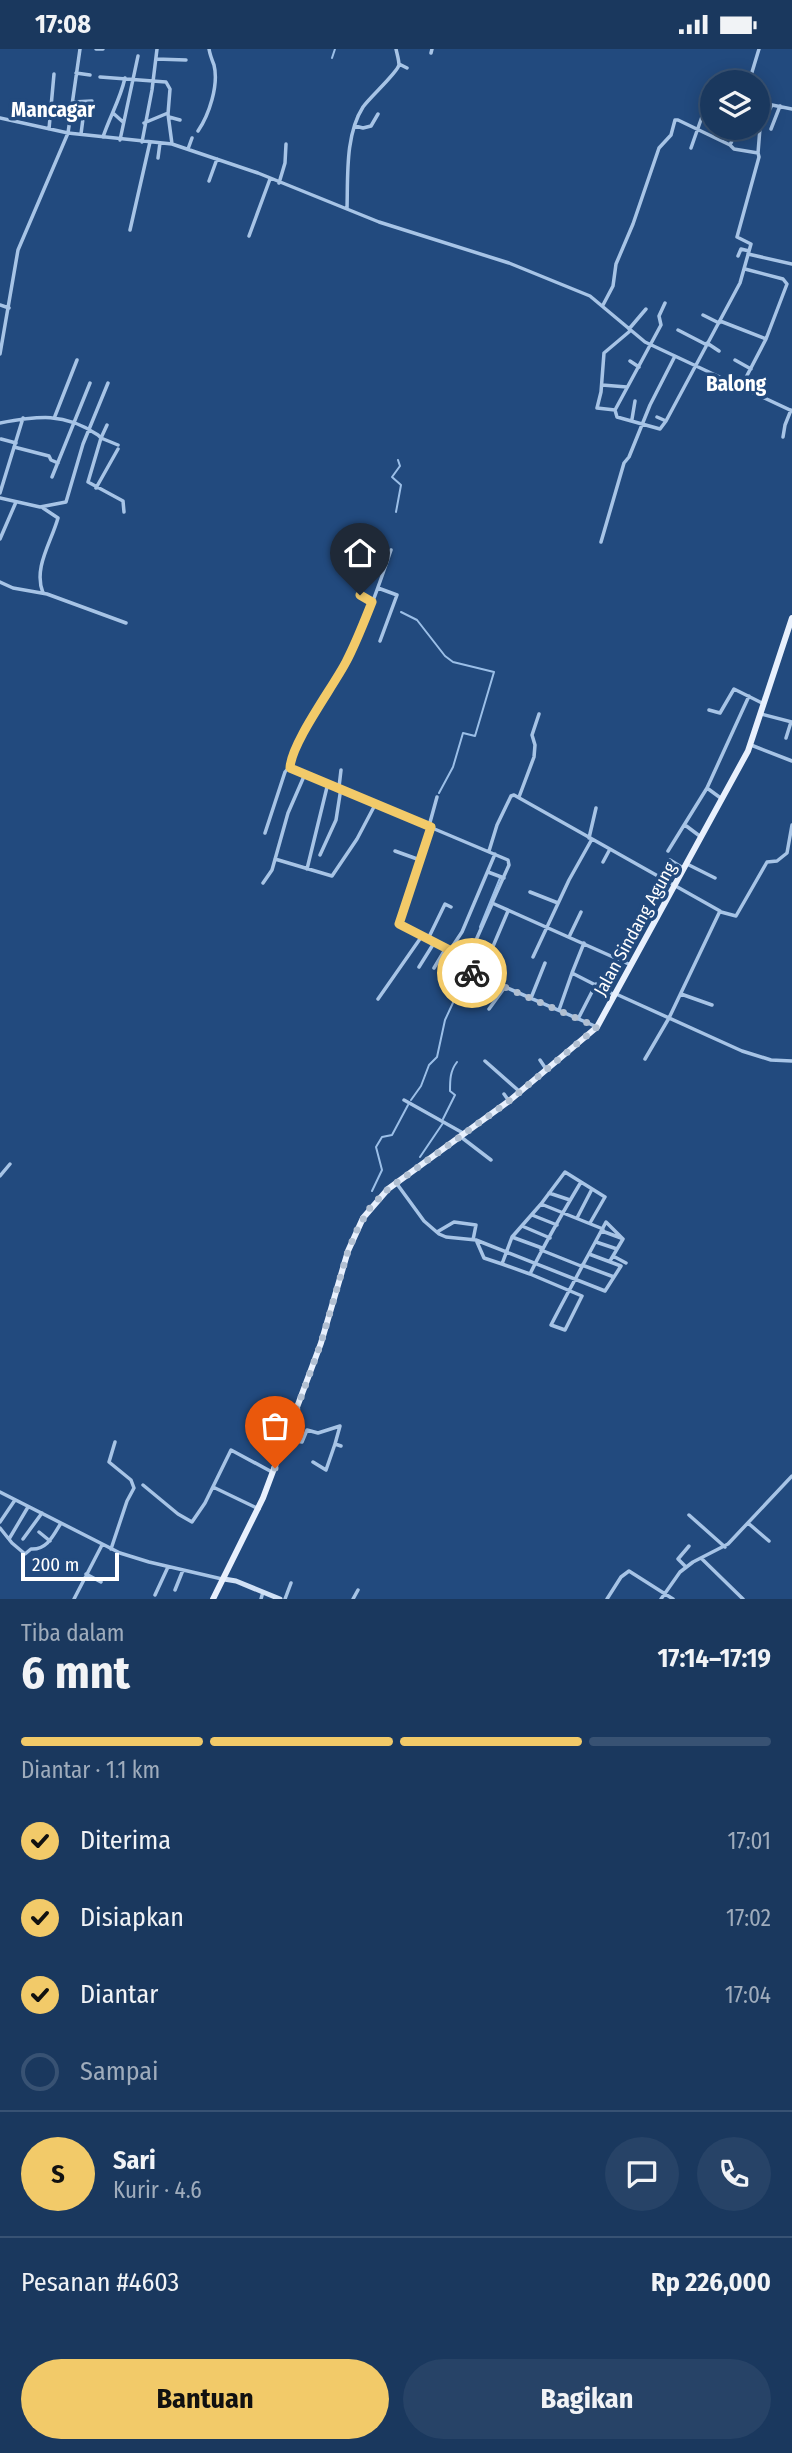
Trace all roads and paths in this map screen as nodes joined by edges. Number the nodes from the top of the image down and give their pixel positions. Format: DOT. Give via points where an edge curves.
graph roads {
  1 [pos="80,49"];
  2 [pos="96,49"];
  3 [pos="103,49"];
  4 [pos="157,49"];
  5 [pos="209,49"];
  6 [pos="396,49"];
  7 [pos="759,49"];
  8 [pos="138,56"];
  9 [pos="156,59"];
  10 [pos="186,60"];
  11 [pos="399,64"];
  12 [pos="407,68"];
  13 [pos="753,70"];
  14 [pos="76,73"];
  15 [pos="54,74"];
  16 [pos="90,75"];
  17 [pos="100,77"];
  18 [pos="125,78"];
  19 [pos="134,79"];
  20 [pos="154,81"];
  21 [pos="92,101"];
  22 [pos="73,102"];
  23 [pos="85,104"];
  24 [pos="780,106"];
  25 [pos="770,109"];
  26 [pos="792,109"];
  27 [pos="114,111"];
  28 [pos="378,114"];
  29 [pos="168,115"];
  30 [pos="0,118"];
  31 [pos="180,120"];
  32 [pos="124,121"];
  33 [pos="700,123"];
  34 [pos="144,125"];
  35 [pos="355,126"];
  36 [pos="771,128"];
  37 [pos="49,129"];
  38 [pos="698,129"];
  39 [pos="198,131"];
  40 [pos="68,133"];
  41 [pos="81,134"];
  42 [pos="103,137"];
  43 [pos="192,138"];
  44 [pos="120,139"];
  45 [pos="732,140"];
  46 [pos="759,140"];
  47 [pos="142,142"];
  48 [pos="150,142"];
  49 [pos="160,143"];
  50 [pos="172,144"];
  51 [pos="286,144"];
  52 [pos="730,145"];
  53 [pos="691,148"];
  54 [pos="188,149"];
  55 [pos="758,153"];
  56 [pos="158,158"];
  57 [pos="217,159"];
  58 [pos="270,179"];
  59 [pos="209,181"];
  60 [pos="279,183"];
  61 [pos="347,210"];
  62 [pos="130,230"];
  63 [pos="249,236"];
  64 [pos="749,252"];
  65 [pos="738,257"];
  66 [pos="792,264"];
  67 [pos="745,269"];
  68 [pos="664,303"];
  69 [pos="0,305"];
  70 [pos="603,305"];
  71 [pos="9,307"];
  72 [pos="646,309"];
  73 [pos="703,315"];
  74 [pos="720,322"];
  75 [pos="630,330"];
  76 [pos="678,330"];
  77 [pos="766,339"];
  78 [pos="707,344"];
  79 [pos="651,345"];
  80 [pos="719,351"];
  81 [pos="0,354"];
  82 [pos="675,356"];
  83 [pos="77,360"];
  84 [pos="735,360"];
  85 [pos="630,361"];
  86 [pos="695,366"];
  87 [pos="639,367"];
  88 [pos="751,369"];
  89 [pos="90,383"];
  90 [pos="108,383"];
  91 [pos="602,385"];
  92 [pos="627,387"];
  93 [pos="741,387"];
  94 [pos="635,401"];
  95 [pos="615,410"];
  96 [pos="792,411"];
  97 [pos="657,417"];
  98 [pos="23,418"];
  99 [pos="55,418"];
  100 [pos="632,420"];
  101 [pos="666,421"];
  102 [pos="73,422"];
  103 [pos="0,423"];
  104 [pos="642,424"];
  105 [pos="107,425"];
  106 [pos="89,429"];
  107 [pos="783,437"];
  108 [pos="102,438"];
  109 [pos="1,439"];
  110 [pos="15,445"];
  111 [pos="58,463"];
  112 [pos="52,477"];
  113 [pos="96,488"];
  114 [pos="0,496"];
  115 [pos="16,502"];
  116 [pos="42,507"];
  117 [pos="124,512"];
  118 [pos="0,538"];
  119 [pos="601,542"];
  120 [pos="391,549"];
  121 [pos="369,572"];
  122 [pos="0,582"];
  123 [pos="378,588"];
  124 [pos="43,593"];
  125 [pos="372,602"];
  126 [pos="792,618"];
  127 [pos="126,623"];
  128 [pos="380,641"];
  129 [pos="749,696"];
  130 [pos="764,705"];
  131 [pos="709,710"];
  132 [pos="539,714"];
  133 [pos="761,714"];
  134 [pos="791,722"];
  135 [pos="786,738"];
  136 [pos="751,744"];
  137 [pos="792,761"];
  138 [pos="290,766"];
  139 [pos="341,770"];
  140 [pos="304,774"];
  141 [pos="328,783"];
  142 [pos="340,787"];
  143 [pos="707,788"];
  144 [pos="437,797"];
  145 [pos="519,797"];
  146 [pos="722,799"];
  147 [pos="376,803"];
  148 [pos="596,808"];
  149 [pos="685,825"];
  150 [pos="792,825"];
  151 [pos="430,826"];
  152 [pos="265,833"];
  153 [pos="701,837"];
  154 [pos="590,839"];
  155 [pos="610,849"];
  156 [pos="395,851"];
  157 [pos="489,851"];
  158 [pos="668,851"];
  159 [pos="495,854"];
  160 [pos="320,855"];
  161 [pos="275,859"];
  162 [pos="420,860"];
  163 [pos="670,860"];
  164 [pos="603,862"];
  165 [pos="685,867"];
  166 [pos="307,869"];
  167 [pos="488,872"];
  168 [pos="502,877"];
  169 [pos="715,878"];
  170 [pos="262,883"];
  171 [pos="674,886"];
  172 [pos="530,892"];
  173 [pos="492,904"];
  174 [pos="558,904"];
  175 [pos="451,907"];
  176 [pos="509,911"];
  177 [pos="720,911"];
  178 [pos="581,912"];
  179 [pos="546,927"];
  180 [pos="422,936"];
  181 [pos="569,937"];
  182 [pos="428,939"];
  183 [pos="435,943"];
  184 [pos="584,943"];
  185 [pos="448,949"];
  186 [pos="533,957"];
  187 [pos="467,959"];
  188 [pos="545,963"];
  189 [pos="631,965"];
  190 [pos="419,967"];
  191 [pos="434,968"];
  192 [pos="572,973"];
  193 [pos="481,977"];
  194 [pos="596,984"];
  195 [pos="505,987"];
  196 [pos="616,994"];
  197 [pos="681,994"];
  198 [pos="531,998"];
  199 [pos="378,999"];
  200 [pos="712,1005"];
  201 [pos="489,1009"];
  202 [pos="559,1010"];
  203 [pos="668,1018"];
  204 [pos="578,1019"];
  205 [pos="597,1027"];
  206 [pos="645,1059"];
  207 [pos="540,1060"];
  208 [pos="485,1061"];
  209 [pos="792,1061"];
  210 [pos="547,1070"];
  211 [pos="521,1092"];
  212 [pos="504,1094"];
  213 [pos="404,1100"];
  214 [pos="509,1101"];
  215 [pos="463,1136"];
  216 [pos="491,1160"];
  217 [pos="10,1164"];
  218 [pos="0,1176"];
  219 [pos="581,1182"];
  220 [pos="396,1183"];
  221 [pos="592,1189"];
  222 [pos="549,1193"];
  223 [pos="570,1200"];
  224 [pos="541,1204"];
  225 [pos="564,1212"];
  226 [pos="532,1215"];
  227 [pos="578,1218"];
  228 [pos="590,1223"];
  229 [pos="557,1225"];
  230 [pos="522,1226"];
  231 [pos="602,1230"];
  232 [pos="437,1232"];
  233 [pos="512,1237"];
  234 [pos="551,1238"];
  235 [pos="623,1239"];
  236 [pos="474,1240"];
  237 [pos="595,1241"];
  238 [pos="542,1249"];
  239 [pos="617,1249"];
  240 [pos="507,1252"];
  241 [pos="589,1254"];
  242 [pos="613,1256"];
  243 [pos="610,1262"];
  244 [pos="535,1263"];
  245 [pos="626,1263"];
  246 [pos="502,1264"];
  247 [pos="582,1266"];
  248 [pos="530,1274"];
  249 [pos="614,1277"];
  250 [pos="575,1279"];
  251 [pos="568,1291"];
  252 [pos="286,1439"];
  253 [pos="115,1442"];
  254 [pos="335,1444"];
  255 [pos="341,1446"];
  256 [pos="313,1462"];
  257 [pos="273,1472"];
  258 [pos="792,1476"];
  259 [pos="142,1485"];
  260 [pos="213,1487"];
  261 [pos="0,1492"];
  262 [pos="15,1500"];
  263 [pos="28,1507"];
  264 [pos="259,1509"];
  265 [pos="42,1514"];
  266 [pos="689,1514"];
  267 [pos="61,1523"];
  268 [pos="747,1523"];
  269 [pos="0,1525"];
  270 [pos="39,1532"];
  271 [pos="9,1539"];
  272 [pos="23,1539"];
  273 [pos="50,1541"];
  274 [pos="769,1541"];
  275 [pos="102,1545"];
  276 [pos="689,1546"];
  277 [pos="725,1546"];
  278 [pos="111,1549"];
  279 [pos="701,1558"];
  280 [pos="168,1567"];
  281 [pos="686,1567"];
  282 [pos="183,1570"];
  283 [pos="229,1570"];
  284 [pos="86,1574"];
  285 [pos="224,1579"];
  286 [pos="236,1581"];
  287 [pos="101,1582"];
  288 [pos="291,1583"];
  289 [pos="175,1590"];
  290 [pos="358,1590"];
  291 [pos="664,1593"];
  292 [pos="155,1595"];
  293 [pos="262,1596"];
  294 [pos="74,1599"];
  295 [pos="213,1599"];
  296 [pos="279,1599"];
  297 [pos="285,1599"];
  298 [pos="354,1599"];
  299 [pos="607,1599"];
  300 [pos="661,1599"];
  301 [pos="673,1599"];
  302 [pos="743,1599"];
  1 -- 14 [label="street"];
  2 -- 3 [label="street"];
  4 -- 9 [label="street"];
  5 -- 39 [label="street" via="214,82"];
  6 -- 11 [label="street"];
  7 -- 13 [label="street"];
  8 -- 19 [label="street"];
  9 -- 10 [label="street"];
  9 -- 20 [label="street"];
  11 -- 12 [label="street"];
  11 -- 35 [label="street" via="364,106"];
  14 -- 16 [label="street"];
  14 -- 22 [label="street"];
  15 -- 37 [label="street"];
  17 -- 18 [label="street"];
  18 -- 19 [label="street"];
  18 -- 27 [label="street"];
  19 -- 20 [label="street"];
  19 -- 32 [label="street"];
  20 -- 29 [label="street" via="169,86"];
  20 -- 34 [label="street"];
  21 -- 23 [label="street"];
  22 -- 23 [label="street"];
  22 -- 40 [label="street"];
  23 -- 41 [label="street"];
  24 -- 25 [label="street"];
  24 -- 26 [label="street"];
  24 -- 36 [label="street"];
  27 -- 32 [label="street"];
  27 -- 42 [label="street"];
  28 -- 35 [label="street" via="371,126"];
  29 -- 31 [label="street"];
  29 -- 34 [label="street"];
  29 -- 50 [label="street"];
  30 -- 37 [label="street"];
  32 -- 44 [label="street"];
  33 -- 38 [label="street"];
  34 -- 47 [label="street"];
  35 -- 61 [label="street"];
  37 -- 40 [label="street"];
  38 -- 52 [label="street"];
  38 -- 53 [label="street"];
  38 -- 70 [label="street" via="677,119 671,135 660,145"];
  40 -- 41 [label="street"];
  40 -- 71 [label="street" via="18,250"];
  41 -- 42 [label="street"];
  42 -- 44 [label="street"];
  43 -- 54 [label="street"];
  44 -- 47 [label="street"];
  45 -- 52 [label="street"];
  46 -- 55 [label="street"];
  47 -- 48 [label="street"];
  48 -- 49 [label="street"];
  48 -- 62 [label="street"];
  49 -- 50 [label="street"];
  49 -- 56 [label="street"];
  50 -- 54 [label="street"];
  51 -- 60 [label="street"];
  52 -- 55 [label="street"];
  54 -- 57 [label="street"];
  55 -- 64 [label="street" via="737,237 750,244"];
  57 -- 58 [label="street"];
  57 -- 59 [label="street"];
  58 -- 60 [label="street"];
  58 -- 63 [label="street"];
  60 -- 61 [label="street"];
  61 -- 70 [label="street" via="509,263"];
  64 -- 65 [label="street" via="741,249"];
  64 -- 66 [label="street"];
  64 -- 67 [label="street"];
  67 -- 74 [label="street"];
  67 -- 77 [label="street" via="786,282"];
  68 -- 79 [label="street" via="661,325"];
  69 -- 71 [label="street"];
  70 -- 75 [label="street"];
  71 -- 81 [label="street"];
  72 -- 75 [label="street"];
  73 -- 74 [label="street"];
  74 -- 77 [label="street"];
  74 -- 78 [label="street"];
  75 -- 79 [label="street"];
  75 -- 91 [label="street" via="604,353"];
  76 -- 78 [label="street"];
  77 -- 88 [label="street"];
  78 -- 80 [label="street"];
  78 -- 86 [label="street"];
  79 -- 82 [label="street"];
  79 -- 87 [label="street"];
  82 -- 86 [label="street"];
  82 -- 104 [label="street"];
  83 -- 99 [label="street"];
  84 -- 88 [label="street"];
  85 -- 87 [label="street"];
  86 -- 93 [label="street"];
  86 -- 101 [label="street"];
  87 -- 92 [label="street"];
  88 -- 93 [label="street"];
  89 -- 102 [label="street"];
  90 -- 106 [label="street"];
  91 -- 92 [label="street"];
  91 -- 95 [label="street" via="597,408"];
  92 -- 95 [label="street"];
  93 -- 96 [label="street"];
  94 -- 100 [label="street"];
  95 -- 100 [label="street" via="616,416"];
  96 -- 107 [label="street"];
  97 -- 101 [label="street"];
  98 -- 99 [label="street"];
  98 -- 103 [label="street"];
  98 -- 110 [label="street"];
  99 -- 102 [label="street"];
  100 -- 104 [label="street"];
  101 -- 104 [label="street" via="658,430"];
  102 -- 106 [label="street"];
  102 -- 111 [label="street"];
  104 -- 119 [label="street" via="624,464"];
  105 -- 108 [label="street"];
  106 -- 108 [label="street"];
  106 -- 116 [label="street" via="67,501"];
  108 -- 113 [label="street" via="88,481"];
  108 -- 113 [label="street" via="118,447"];
  109 -- 110 [label="street"];
  110 -- 111 [label="street"];
  110 -- 114 [label="street"];
  111 -- 112 [label="street"];
  113 -- 117 [label="street" via="123,501"];
  114 -- 115 [label="street"];
  115 -- 116 [label="street"];
  115 -- 118 [label="street"];
  116 -- 124 [label="street" via="58,518 40,566"];
  120 -- 123 [label="street"];
  121 -- 125 [label="street" via="360,595"];
  122 -- 124 [label="street"];
  123 -- 125 [label="street"];
  123 -- 128 [label="street" via="397,595"];
  124 -- 127 [label="street"];
  125 -- 138 [label="street" via="346,661 299,740"];
  126 -- 130 [label="main road, Jalan Sindang Agung"];
  129 -- 130 [label="street"];
  129 -- 131 [label="street" via="734,689 720,713"];
  129 -- 143 [label="street"];
  130 -- 133 [label="main road, Jalan Sindang Agung"];
  132 -- 145 [label="street" via="532,735 534,757"];
  133 -- 134 [label="street"];
  133 -- 136 [label="main road, Jalan Sindang Agung"];
  134 -- 135 [label="street"];
  136 -- 137 [label="street"];
  136 -- 146 [label="main road, Jalan Sindang Agung"];
  138 -- 140 [label="street"];
  138 -- 152 [label="street"];
  139 -- 142 [label="street"];
  140 -- 141 [label="street"];
  140 -- 161 [label="street"];
  141 -- 142 [label="street"];
  141 -- 166 [label="street"];
  142 -- 147 [label="street"];
  142 -- 160 [label="street" via="335,820"];
  143 -- 146 [label="street"];
  143 -- 149 [label="street"];
  144 -- 151 [label="street"];
  145 -- 154 [label="street"];
  145 -- 157 [label="street" via="512,795 507,803"];
  146 -- 153 [label="main road, Jalan Sindang Agung"];
  147 -- 151 [label="street"];
  147 -- 166 [label="street" via="333,876"];
  148 -- 154 [label="street"];
  149 -- 153 [label="street"];
  149 -- 158 [label="street"];
  150 -- 177 [label="street" via="787,853 766,862 736,916"];
  151 -- 157 [label="street"];
  151 -- 162 [label="street"];
  153 -- 165 [label="main road, Jalan Sindang Agung"];
  154 -- 155 [label="street"];
  154 -- 174 [label="street"];
  155 -- 164 [label="street"];
  155 -- 171 [label="street"];
  156 -- 162 [label="street"];
  157 -- 159 [label="street"];
  159 -- 167 [label="street"];
  159 -- 168 [label="street" via="510,862"];
  161 -- 166 [label="street"];
  161 -- 170 [label="street"];
  162 -- 180 [label="street" via="399,924"];
  163 -- 165 [label="street"];
  165 -- 169 [label="street"];
  165 -- 171 [label="main road, Jalan Sindang Agung"];
  167 -- 168 [label="street"];
  167 -- 185 [label="street" via="462,932"];
  168 -- 173 [label="street"];
  171 -- 177 [label="street"];
  171 -- 189 [label="main road, Jalan Sindang Agung"];
  172 -- 174 [label="street"];
  173 -- 176 [label="street"];
  173 -- 187 [label="street"];
  174 -- 179 [label="street"];
  175 -- 182 [label="street" via="445,904"];
  176 -- 179 [label="street"];
  176 -- 193 [label="street"];
  177 -- 197 [label="street"];
  178 -- 181 [label="street"];
  179 -- 181 [label="street"];
  179 -- 186 [label="street"];
  180 -- 182 [label="street"];
  180 -- 199 [label="street"];
  181 -- 184 [label="street"];
  182 -- 183 [label="street"];
  183 -- 185 [label="street"];
  183 -- 190 [label="street"];
  184 -- 189 [label="street"];
  184 -- 192 [label="street"];
  185 -- 187 [label="street"];
  185 -- 191 [label="street"];
  187 -- 193 [label="street" via="466,970"];
  188 -- 198 [label="street"];
  189 -- 196 [label="main road, Jalan Sindang Agung"];
  192 -- 194 [label="street"];
  192 -- 202 [label="street"];
  193 -- 195 [label="street"];
  194 -- 196 [label="street"];
  194 -- 204 [label="street"];
  195 -- 198 [label="street"];
  195 -- 201 [label="street"];
  196 -- 203 [label="street"];
  196 -- 205 [label="main road, Jalan Sindang Agung"];
  197 -- 200 [label="street"];
  197 -- 203 [label="street"];
  198 -- 202 [label="street"];
  202 -- 204 [label="street"];
  203 -- 206 [label="street"];
  203 -- 209 [label="street" via="742,1051"];
  204 -- 205 [label="street"];
  205 -- 210 [label="main road, Jalan Sindang Agung"];
  207 -- 210 [label="street"];
  208 -- 211 [label="street"];
  210 -- 211 [label="main road, Jalan Sindang Agung"];
  211 -- 214 [label="main road, Jalan Sindang Agung"];
  212 -- 214 [label="street"];
  213 -- 215 [label="street"];
  214 -- 215 [label="main road, Jalan Sindang Agung"];
  215 -- 216 [label="street"];
  215 -- 220 [label="main road, Jalan Sindang Agung"];
  217 -- 218 [label="street"];
  219 -- 221 [label="street"];
  219 -- 222 [label="street" via="565,1172"];
  219 -- 223 [label="street"];
  220 -- 232 [label="street"];
  220 -- 252 [label="main road, Jalan Sindang Agung" via="374,1202 357,1230"];
  221 -- 227 [label="street"];
  221 -- 228 [label="street" via="605,1197"];
  222 -- 223 [label="street"];
  222 -- 224 [label="street"];
  223 -- 225 [label="street"];
  224 -- 225 [label="street"];
  224 -- 226 [label="street"];
  225 -- 227 [label="street"];
  225 -- 229 [label="street"];
  226 -- 229 [label="street"];
  226 -- 230 [label="street"];
  227 -- 228 [label="street"];
  228 -- 231 [label="street"];
  229 -- 234 [label="street"];
  230 -- 233 [label="street"];
  230 -- 234 [label="street"];
  231 -- 235 [label="street"];
  231 -- 235 [label="street" via="606,1222"];
  231 -- 237 [label="street"];
  232 -- 236 [label="street"];
  232 -- 236 [label="street" via="454,1222 476,1225"];
  233 -- 238 [label="street"];
  233 -- 240 [label="street"];
  234 -- 238 [label="street"];
  235 -- 239 [label="street"];
  236 -- 240 [label="street"];
  236 -- 246 [label="street" via="484,1258"];
  237 -- 239 [label="street"];
  237 -- 241 [label="street"];
  238 -- 244 [label="street"];
  238 -- 247 [label="street"];
  239 -- 242 [label="street"];
  240 -- 244 [label="street"];
  240 -- 246 [label="street"];
  241 -- 243 [label="street"];
  241 -- 247 [label="street"];
  242 -- 243 [label="street"];
  242 -- 245 [label="street"];
  243 -- 249 [label="street" via="621,1266"];
  244 -- 248 [label="street"];
  244 -- 250 [label="street"];
  246 -- 248 [label="street"];
  247 -- 249 [label="street"];
  247 -- 250 [label="street"];
  248 -- 251 [label="street"];
  249 -- 250 [label="street" via="605,1291"];
  250 -- 251 [label="street"];
  251 -- 251 [label="street" via="551,1325 565,1330 582,1296"];
  252 -- 254 [label="street" via="302,1442 307,1430 318,1433 340,1426"];
  252 -- 257 [label="main road, Jalan Sindang Agung"];
  253 -- 278 [label="street" via="109,1462 135,1488"];
  254 -- 255 [label="street"];
  254 -- 256 [label="street" via="326,1470"];
  257 -- 260 [label="street" via="231,1450"];
  257 -- 264 [label="main road, Jalan Sindang Agung"];
  258 -- 268 [label="street"];
  259 -- 260 [label="street" via="192,1522"];
  260 -- 264 [label="street"];
  261 -- 262 [label="street"];
  262 -- 263 [label="street"];
  262 -- 269 [label="street"];
  263 -- 265 [label="street"];
  263 -- 271 [label="street"];
  264 -- 283 [label="main road, Jalan Sindang Agung"];
  265 -- 267 [label="street"];
  265 -- 272 [label="street"];
  266 -- 277 [label="street"];
  267 -- 273 [label="street"];
  267 -- 275 [label="street"];
  268 -- 274 [label="street"];
  268 -- 277 [label="street"];
  269 -- 271 [label="street"];
  270 -- 273 [label="street"];
  271 -- 273 [label="street" via="25,1554"];
  275 -- 278 [label="street"];
  275 -- 284 [label="street"];
  276 -- 281 [label="street" via="678,1558"];
  277 -- 279 [label="street"];
  278 -- 280 [label="street"];
  279 -- 281 [label="street"];
  279 -- 302 [label="street"];
  280 -- 282 [label="street"];
  280 -- 292 [label="street"];
  281 -- 291 [label="street"];
  282 -- 285 [label="street"];
  282 -- 289 [label="street"];
  283 -- 285 [label="main road, Jalan Sindang Agung"];
  283 -- 286 [label="main road"];
  284 -- 287 [label="street"];
  284 -- 294 [label="street"];
  285 -- 286 [label="main road"];
  285 -- 295 [label="main road, Jalan Sindang Agung"];
  286 -- 293 [label="main road"];
  288 -- 297 [label="street"];
  290 -- 298 [label="street"];
  291 -- 299 [label="street" via="629,1571"];
  291 -- 300 [label="street"];
  291 -- 301 [label="street"];
  293 -- 296 [label="main road"];
}
